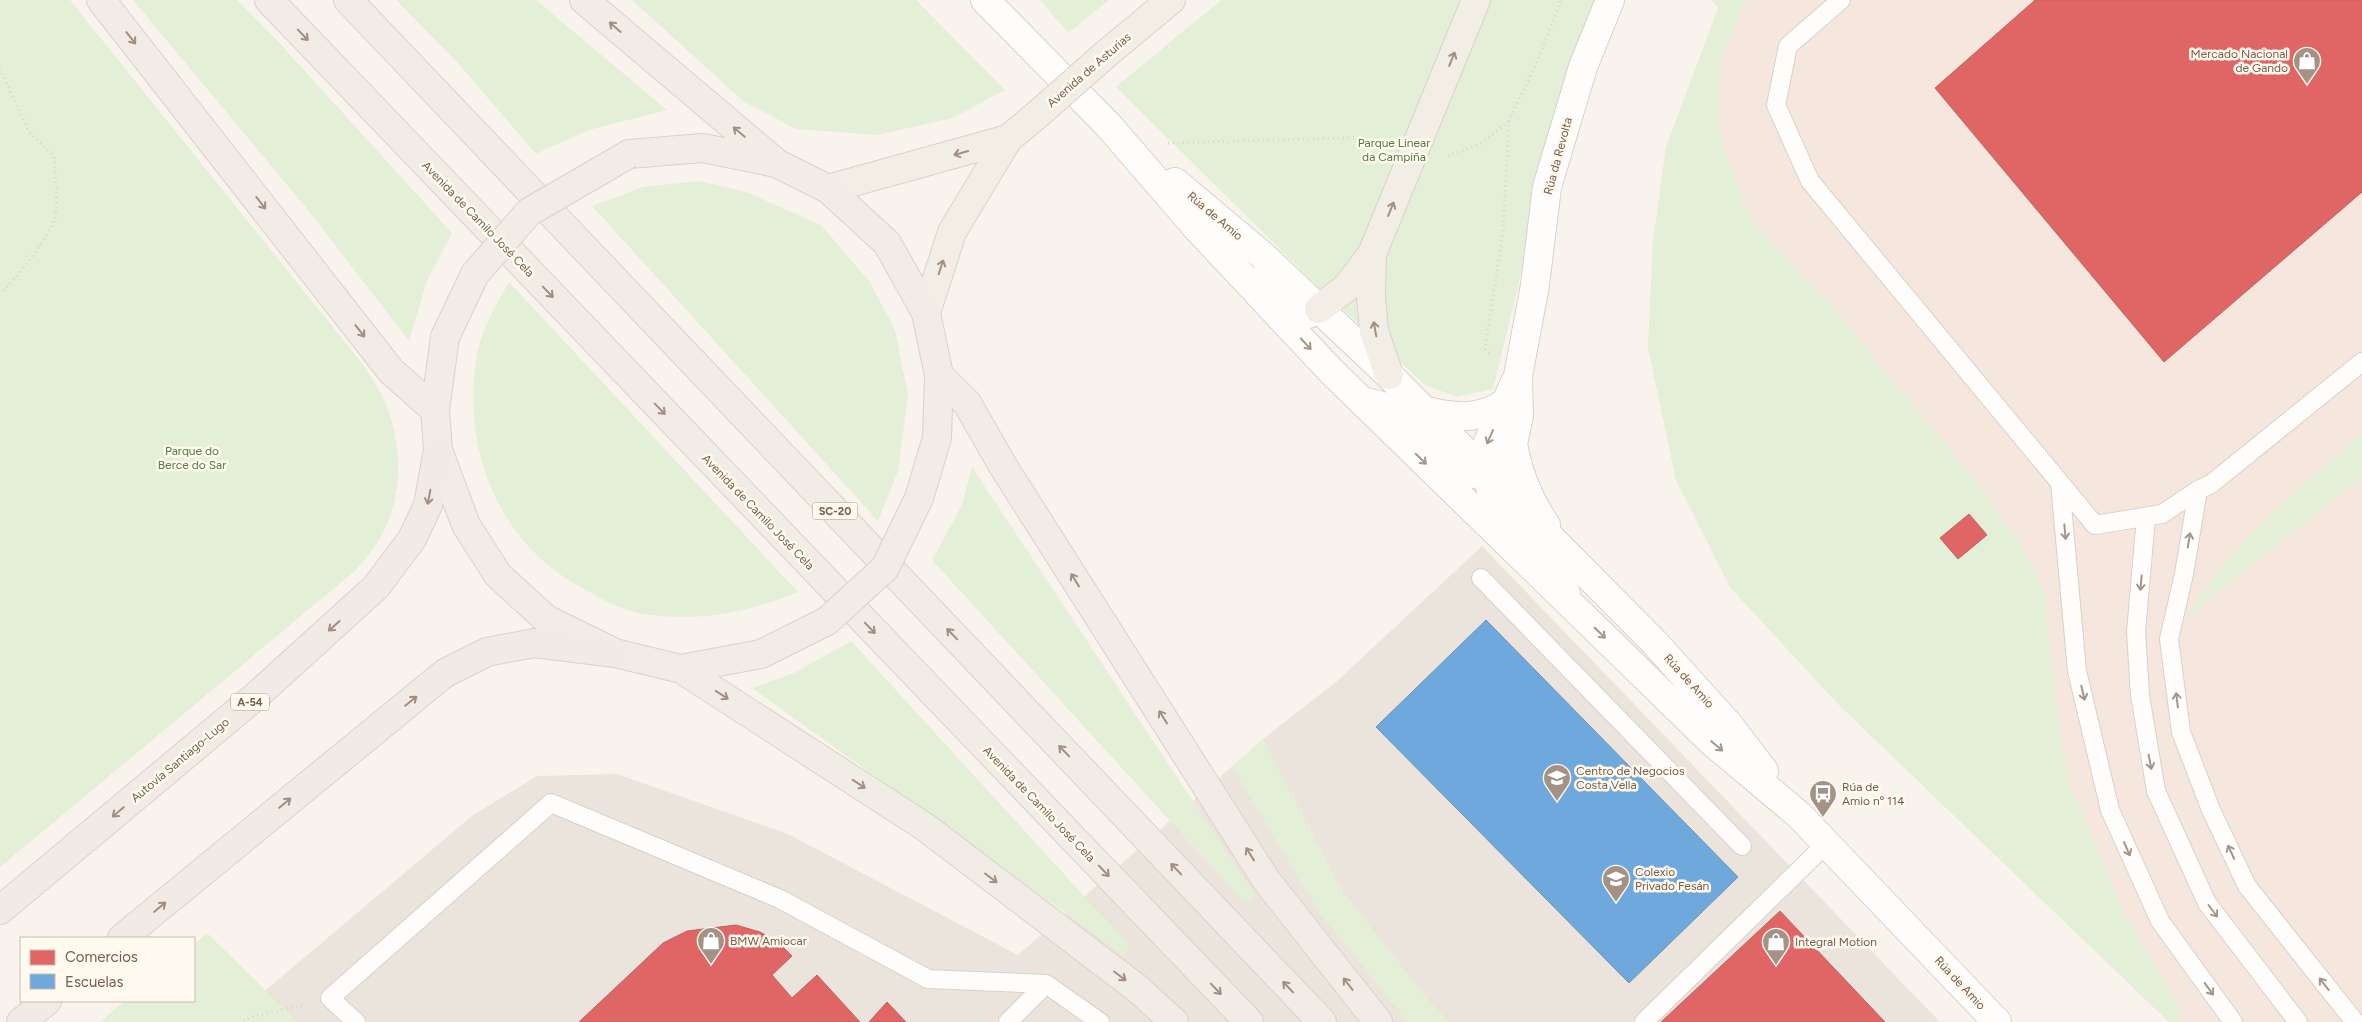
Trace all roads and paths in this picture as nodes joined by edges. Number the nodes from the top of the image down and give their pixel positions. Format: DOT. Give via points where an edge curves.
graph roads {
  1 [pos="101,0"];
  2 [pos="269,0"];
  3 [pos="348,0"];
  4 [pos="584,0"];
  5 [pos="985,0"];
  6 [pos="1171,0"];
  7 [pos="1476,0"];
  8 [pos="1561,0"];
  9 [pos="1610,0"];
  10 [pos="1841,0"];
  11 [pos="0,69"];
  12 [pos="1509,120"];
  13 [pos="1109,126"];
  14 [pos="1008,139"];
  15 [pos="1165,143"];
  16 [pos="1390,145"];
  17 [pos="1444,157"];
  18 [pos="776,163"];
  19 [pos="828,189"];
  20 [pos="1209,240"];
  21 [pos="1372,254"];
  22 [pos="0,293"];
  23 [pos="1319,309"];
  24 [pos="926,314"];
  25 [pos="2362,362"];
  26 [pos="1389,375"];
  27 [pos="939,376"];
  28 [pos="1518,376"];
  29 [pos="1362,401"];
  30 [pos="1506,402"];
  31 [pos="434,410"];
  32 [pos="1423,410"];
  33 [pos="1513,443"];
  34 [pos="438,450"];
  35 [pos="1485,472"];
  36 [pos="2060,483"];
  37 [pos="2198,490"];
  38 [pos="2146,517"];
  39 [pos="1569,557"];
  40 [pos="1481,578"];
  41 [pos="1577,611"];
  42 [pos="615,653"];
  43 [pos="682,669"];
  44 [pos="1798,815"];
  45 [pos="1827,843"];
  46 [pos="1742,846"];
  47 [pos="0,910"];
  48 [pos="123,937"];
  49 [pos="1046,984"];
  50 [pos="330,998"];
  51 [pos="46,1002"];
  52 [pos="22,1022"];
  53 [pos="244,1022"];
  54 [pos="356,1022"];
  55 [pos="1008,1022"];
  56 [pos="1100,1022"];
  57 [pos="1174,1022"];
  58 [pos="1248,1022"];
  59 [pos="1322,1022"];
  60 [pos="1378,1022"];
  61 [pos="1644,1022"];
  62 [pos="1997,1022"];
  63 [pos="2232,1022"];
  64 [pos="2298,1022"];
  65 [pos="2355,1022"];
  1 -- 31 [label="highway, one-way" via="391,371"];
  2 -- 58 [label="highway, Avenida de Camilo José Cela, one-way"];
  59 -- 3 [label="highway, SC-20, one-way"];
  18 -- 4 [label="highway, one-way"];
  5 -- 13 [label="street, Rúa de Amio"];
  6 -- 14 [label="main road, Avenida de Asturias, bridge"];
  21 -- 7 [label="main road, one-way"];
  8 -- 12 [label="path" via="1537,62"];
  9 -- 28 [label="street, Rúa da Revolta" via="1583,67 1548,187 1536,285"];
  10 -- 36 [label="lane" via="1788,46 1776,105 1810,181"];
  11 -- 22 [label="path" via="29,132 54,156 56,185 54,218 35,251"];
  12 -- 17 [label="path" via="1482,143"];
  12 -- 28 [label="path" via="1503,231 1485,350"];
  13 -- 20 [label="street, Rúa de Amio"];
  13 -- 23 [label="street, Rúa de Amio" via="1262,255"];
  14 -- 19 [label="main road, one-way"];
  24 -- 14 [label="main road, one-way" via="952,232"];
  15 -- 16 [label="path" via="1358,138"];
  18 -- 19 [label="highway"];
  18 -- 31 [label="highway, bridge" via="703,148 629,154 529,212 475,274 445,337"];
  19 -- 24 [label="highway" via="887,244"];
  20 -- 23 [label="street, Rúa de Amio" via="1245,261 1296,312 1308,314"];
  20 -- 29 [label="street, Rúa de Amio, one-way"];
  21 -- 23 [label="main road" via="1347,287"];
  26 -- 21 [label="main road, one-way" via="1374,331"];
  23 -- 26 [label="street, Rúa de Amio"];
  24 -- 27 [label="highway"];
  25 -- 37 [label="lane" via="2211,484"];
  26 -- 32 [label="street, Rúa de Amio"];
  27 -- 43 [label="highway, bridge" via="937,438 919,498 885,568 828,621 761,654"];
  60 -- 27 [label="highway, one-way" via="1266,880 1003,466 967,403"];
  28 -- 30 [label="street, Rúa da Revolta"];
  28 -- 33 [label="street, Rúa da Revolta" via="1519,416"];
  29 -- 35 [label="street" via="1393,409 1470,474"];
  29 -- 41 [label="street, Rúa de Amio, one-way"];
  30 -- 32 [label="street" via="1495,410 1475,416 1453,417"];
  30 -- 35 [label="street, Rúa da Revolta, one-way" via="1483,452"];
  31 -- 34 [label="highway"];
  32 -- 35 [label="street, Rúa de Amio"];
  33 -- 35 [label="street, Rúa da Revolta" via="1494,468"];
  33 -- 39 [label="street, Rúa de Amio" via="1524,487 1532,504"];
  34 -- 42 [label="highway" via="466,524 498,575 546,618"];
  34 -- 47 [label="highway, Autovía Santiago-Lugo / A-54, one-way" via="428,505 412,539 376,587 256,696"];
  35 -- 39 [label="street, Rúa de Amio"];
  35 -- 41 [label="street, Rúa de Amio" via="1496,504 1541,553"];
  36 -- 38 [label="lane" via="2095,525"];
  36 -- 63 [label="lane, one-way" via="2078,671 2110,810 2160,921"];
  37 -- 38 [label="lane" via="2162,514"];
  65 -- 37 [label="lane, one-way" via="2247,886 2211,810 2181,732 2169,639"];
  38 -- 64 [label="lane, one-way" via="2136,632 2140,695 2156,791 2207,903"];
  39 -- 44 [label="street, Rúa de Amio" via="1729,725"];
  40 -- 46 [label="lane"];
  41 -- 44 [label="street, Rúa de Amio, one-way" via="1712,742"];
  42 -- 43 [label="highway"];
  48 -- 42 [label="highway, one-way" via="445,673 487,652 534,644"];
  43 -- 57 [label="highway, one-way" via="926,828 1138,989"];
  44 -- 45 [label="street, Rúa de Amio"];
  45 -- 61 [label="lane"];
  45 -- 62 [label="street, Rúa de Amio"];
  49 -- 50 [label="lane" via="928,979 780,899 551,803"];
  49 -- 55 [label="lane"];
  49 -- 56 [label="lane"];
  50 -- 53 [label="path" via="250,1017"];
  50 -- 54 [label="lane"];
  51 -- 52 [label="highway"];
}
